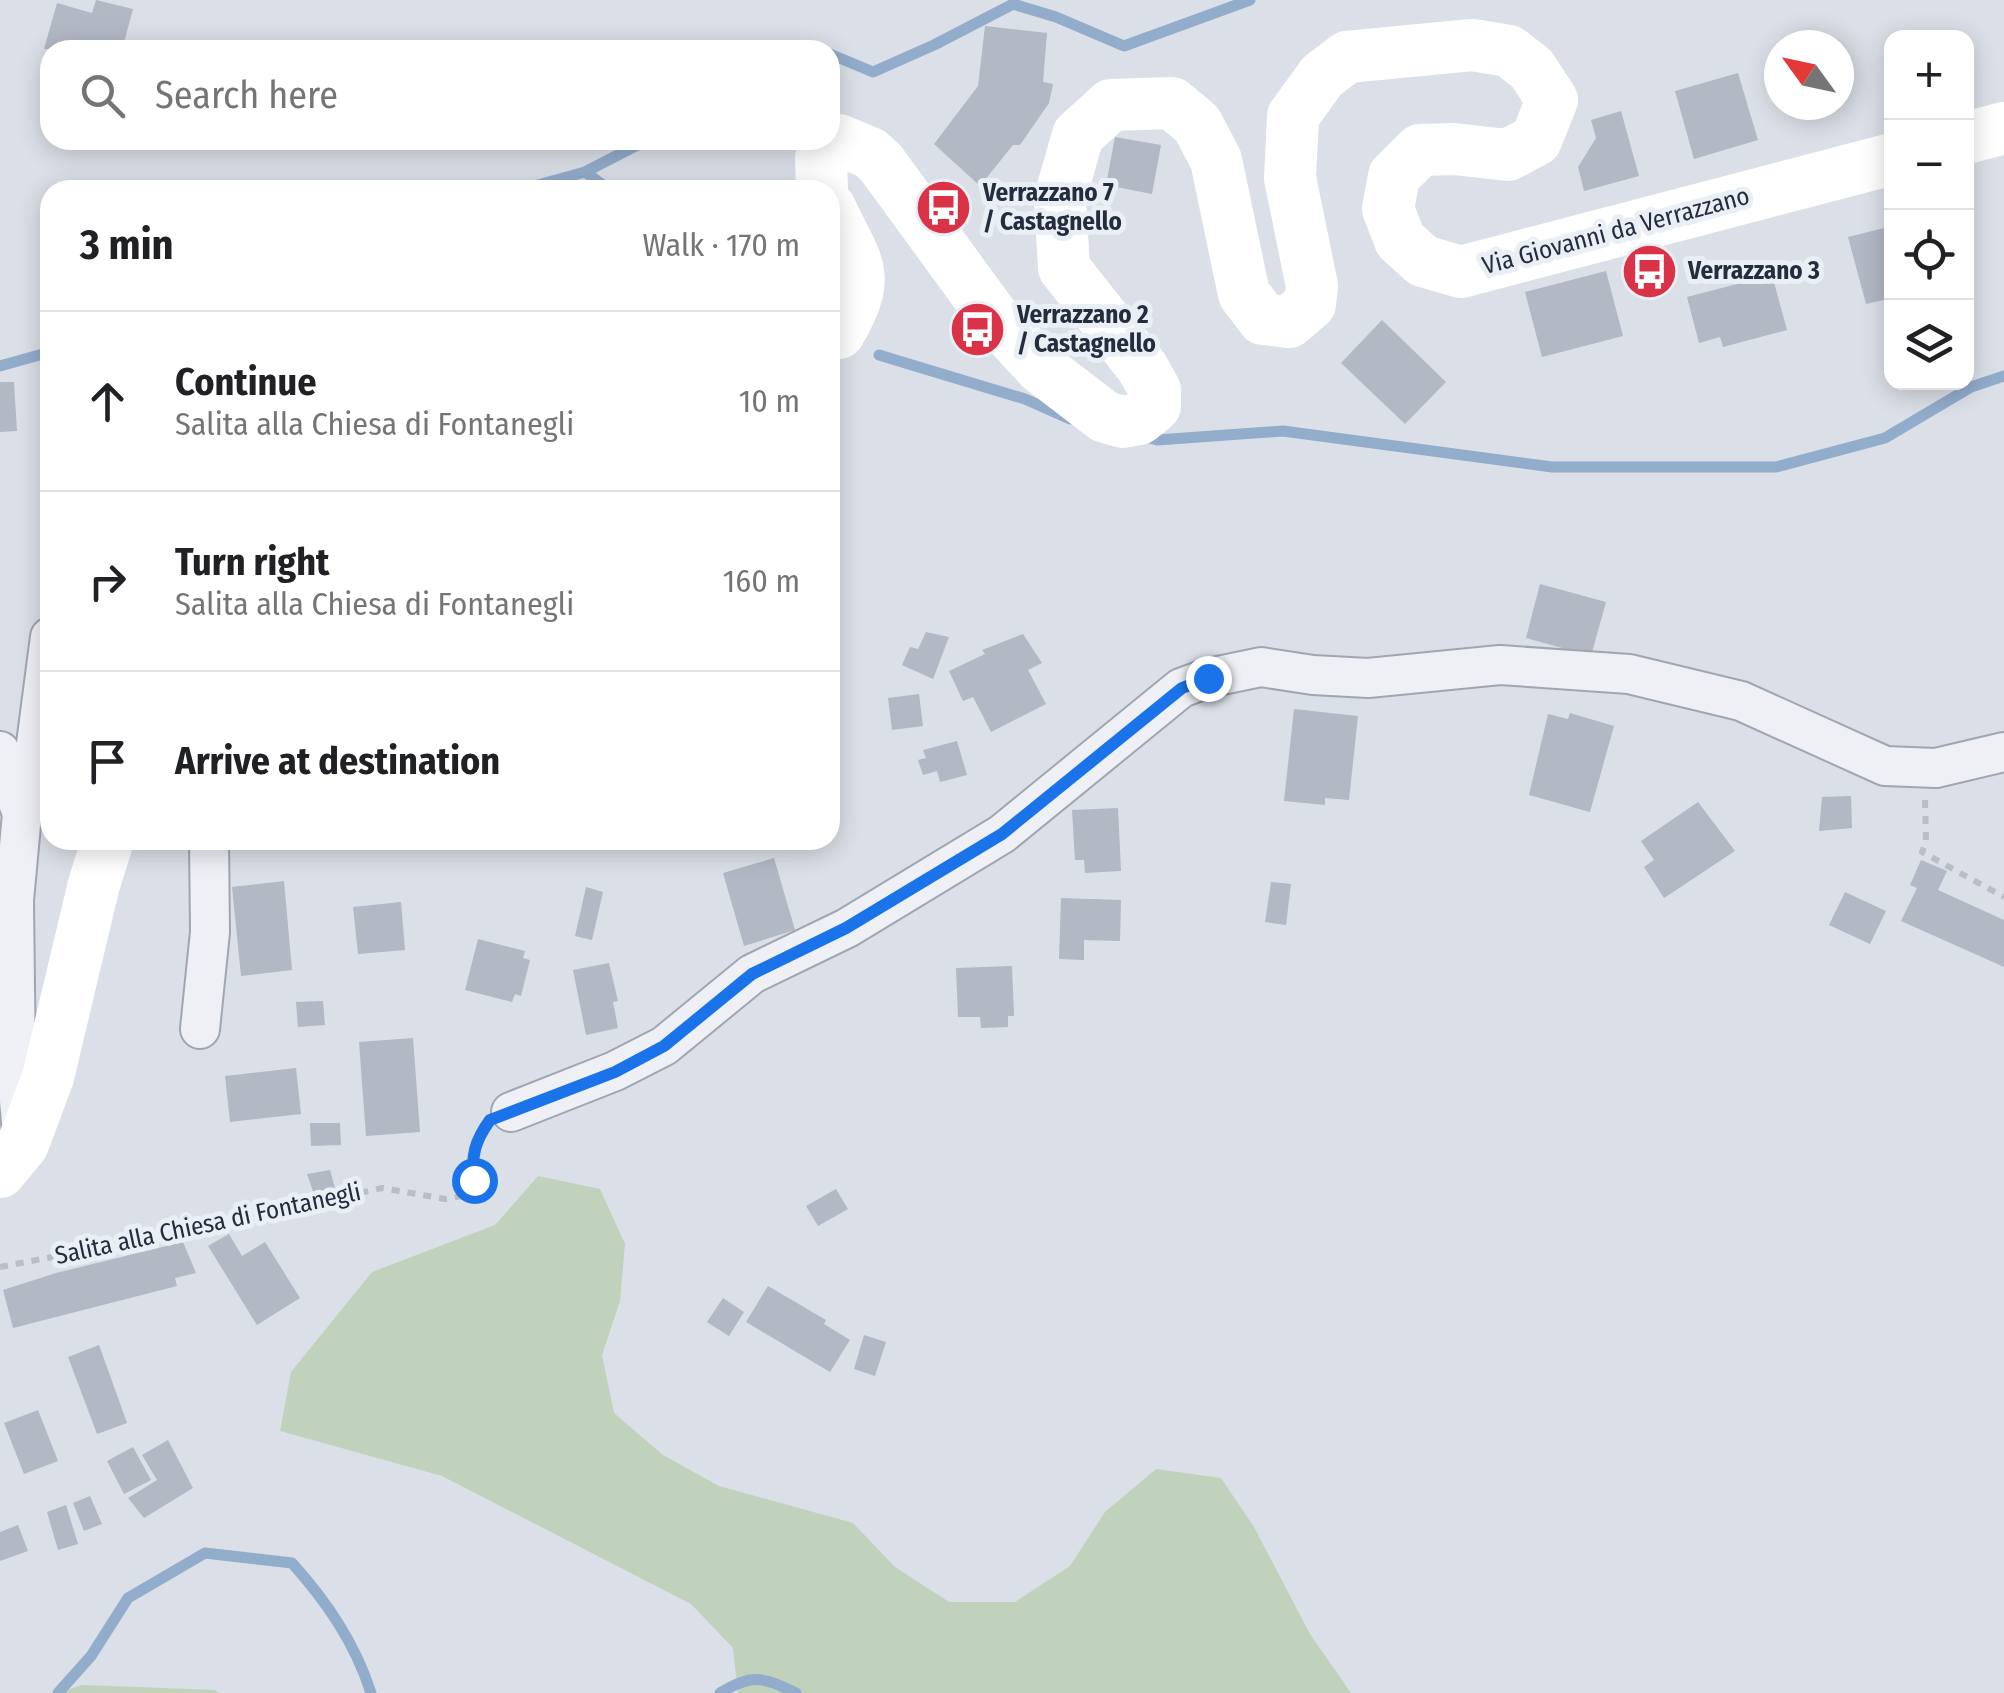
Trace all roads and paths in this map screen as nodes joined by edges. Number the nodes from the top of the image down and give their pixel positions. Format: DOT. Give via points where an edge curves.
graph roads {
  1 [pos="2004,128"];
  2 [pos="1974,136"];
  3 [pos="840,141"];
  4 [pos="829,150"];
  5 [pos="1884,161"];
  6 [pos="822,180"];
  7 [pos="840,229"];
  8 [pos="840,329"];
  9 [pos="40,713"];
  10 [pos="0,751"];
  11 [pos="2004,752"];
  12 [pos="1924,768"];
  13 [pos="22,814"];
  14 [pos="105,850"];
  15 [pos="209,850"];
  16 [pos="2004,897"];
  17 [pos="200,1029"];
  18 [pos="511,1112"];
  19 [pos="11,1158"];
  20 [pos="0,1267"];
  1 -- 2 [label="street"];
  3 -- 5 [label="street, Via Giovanni da Verrazzano" via="870,152 1041,368 1105,417 1123,422 1155,406 1154,390 1064,268 1060,198 1078,136 1111,106 1172,103 1198,124 1216,160 1244,294 1263,319 1290,322 1310,304 1312,286 1290,178 1293,116 1322,76 1347,57 1472,45 1509,51 1532,69 1552,100 1536,140 1508,155 1420,150 1394,176 1388,209 1400,240 1423,262 1461,272"];
  4 -- 6 [label="street, Via Giovanni da Verrazzano" via="821,158"];
  7 -- 8 [label="street" via="861,274 856,303"];
  9 -- 13 [label="street"];
  10 -- 13 [label="street"];
  11 -- 12 [label="street"];
  12 -- 16 [label="path" via="1922,852"];
  12 -- 18 [label="street" via="1885,766 1740,701 1629,674 1500,665 1368,678 1260,667 1208,678 1182,688 1002,834 846,928 752,974 664,1046"];
  13 -- 19 [label="street" via="14,900"];
  14 -- 19 [label="street" via="48,1077"];
  15 -- 17 [label="street" via="210,932"];
  18 -- 20 [label="path, Salita alla Chiesa di Fontanegli" via="490,1120 477,1137 474,1180 463,1196 382,1188"];
}
